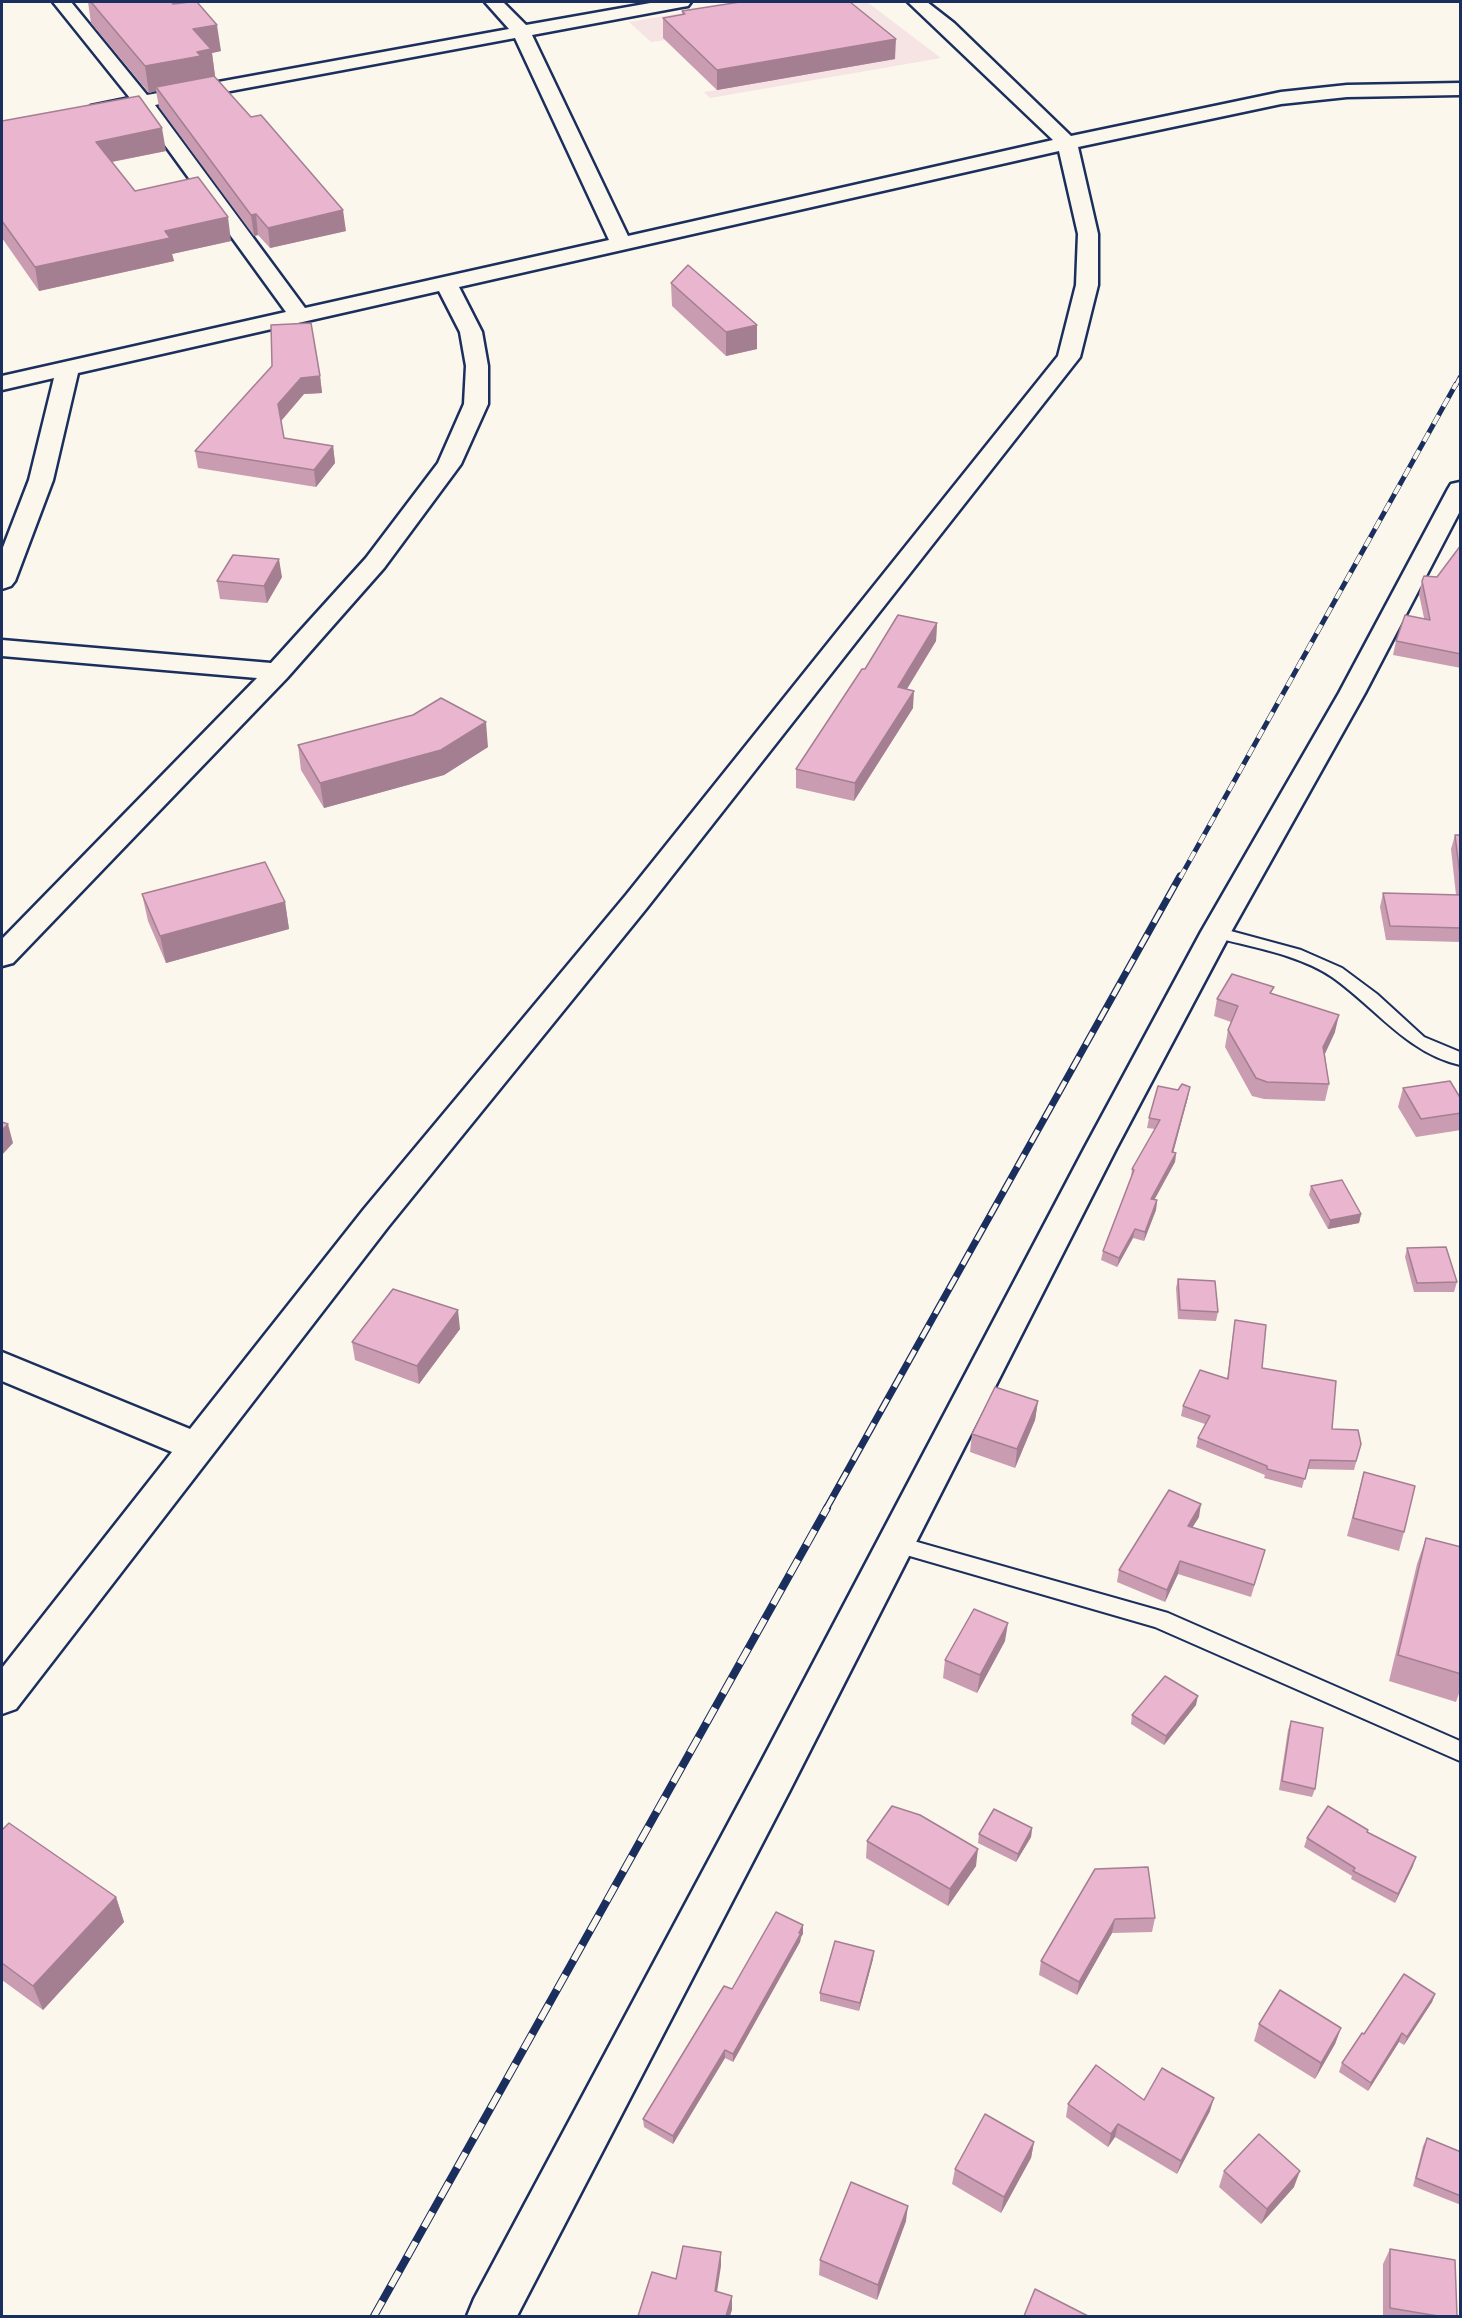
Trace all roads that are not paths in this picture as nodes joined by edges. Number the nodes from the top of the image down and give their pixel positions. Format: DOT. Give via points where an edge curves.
graph roads {
  1 [pos="62,2"];
  2 [pos="494,2"];
  3 [pos="682,2"];
  4 [pos="917,2"];
  5 [pos="521,32"];
  6 [pos="1461,89"];
  7 [pos="143,102"];
  8 [pos="84,113"];
  9 [pos="1067,143"];
  10 [pos="621,243"];
  11 [pos="446,283"];
  12 [pos="300,316"];
  13 [pos="68,368"];
  14 [pos="2,383"];
  15 [pos="1461,489"];
  16 [pos="2,581"];
  17 [pos="2,648"];
  18 [pos="278,672"];
  19 [pos="1216,932"];
  20 [pos="2,956"];
  21 [pos="1461,1059"];
  22 [pos="2,1366"];
  23 [pos="196,1447"];
  24 [pos="896,1544"];
  25 [pos="2,1696"];
  26 [pos="1461,1751"];
  27 [pos="491,2316"];
  1 -- 7 [label="street"];
  2 -- 5 [label="street"];
  3 -- 5 [label="street"];
  4 -- 9 [label="street" via="948,27"];
  5 -- 7 [label="street"];
  5 -- 10 [label="street"];
  6 -- 9 [label="street" via="1347,91 1281,98"];
  7 -- 8 [label="street"];
  7 -- 12 [label="street"];
  9 -- 10 [label="street"];
  9 -- 23 [label="street" via="1088,234 1087,285 1069,357"];
  10 -- 11 [label="street"];
  11 -- 12 [label="street"];
  11 -- 18 [label="street" via="471,332 477,366 476,404 449,464 375,563"];
  12 -- 13 [label="street"];
  13 -- 14 [label="street"];
  13 -- 16 [label="street" via="41,480"];
  15 -- 19 [label="street" via="1352,693"];
  17 -- 18 [label="street"];
  18 -- 20 [label="street"];
  19 -- 21 [label="lane" via="1295,954 1336,972 1418,1041"];
  19 -- 24 [label="street"];
  22 -- 23 [label="street"];
  23 -- 25 [label="street"];
  24 -- 26 [label="lane" via="1160,1619"];
  24 -- 27 [label="street"];
}
